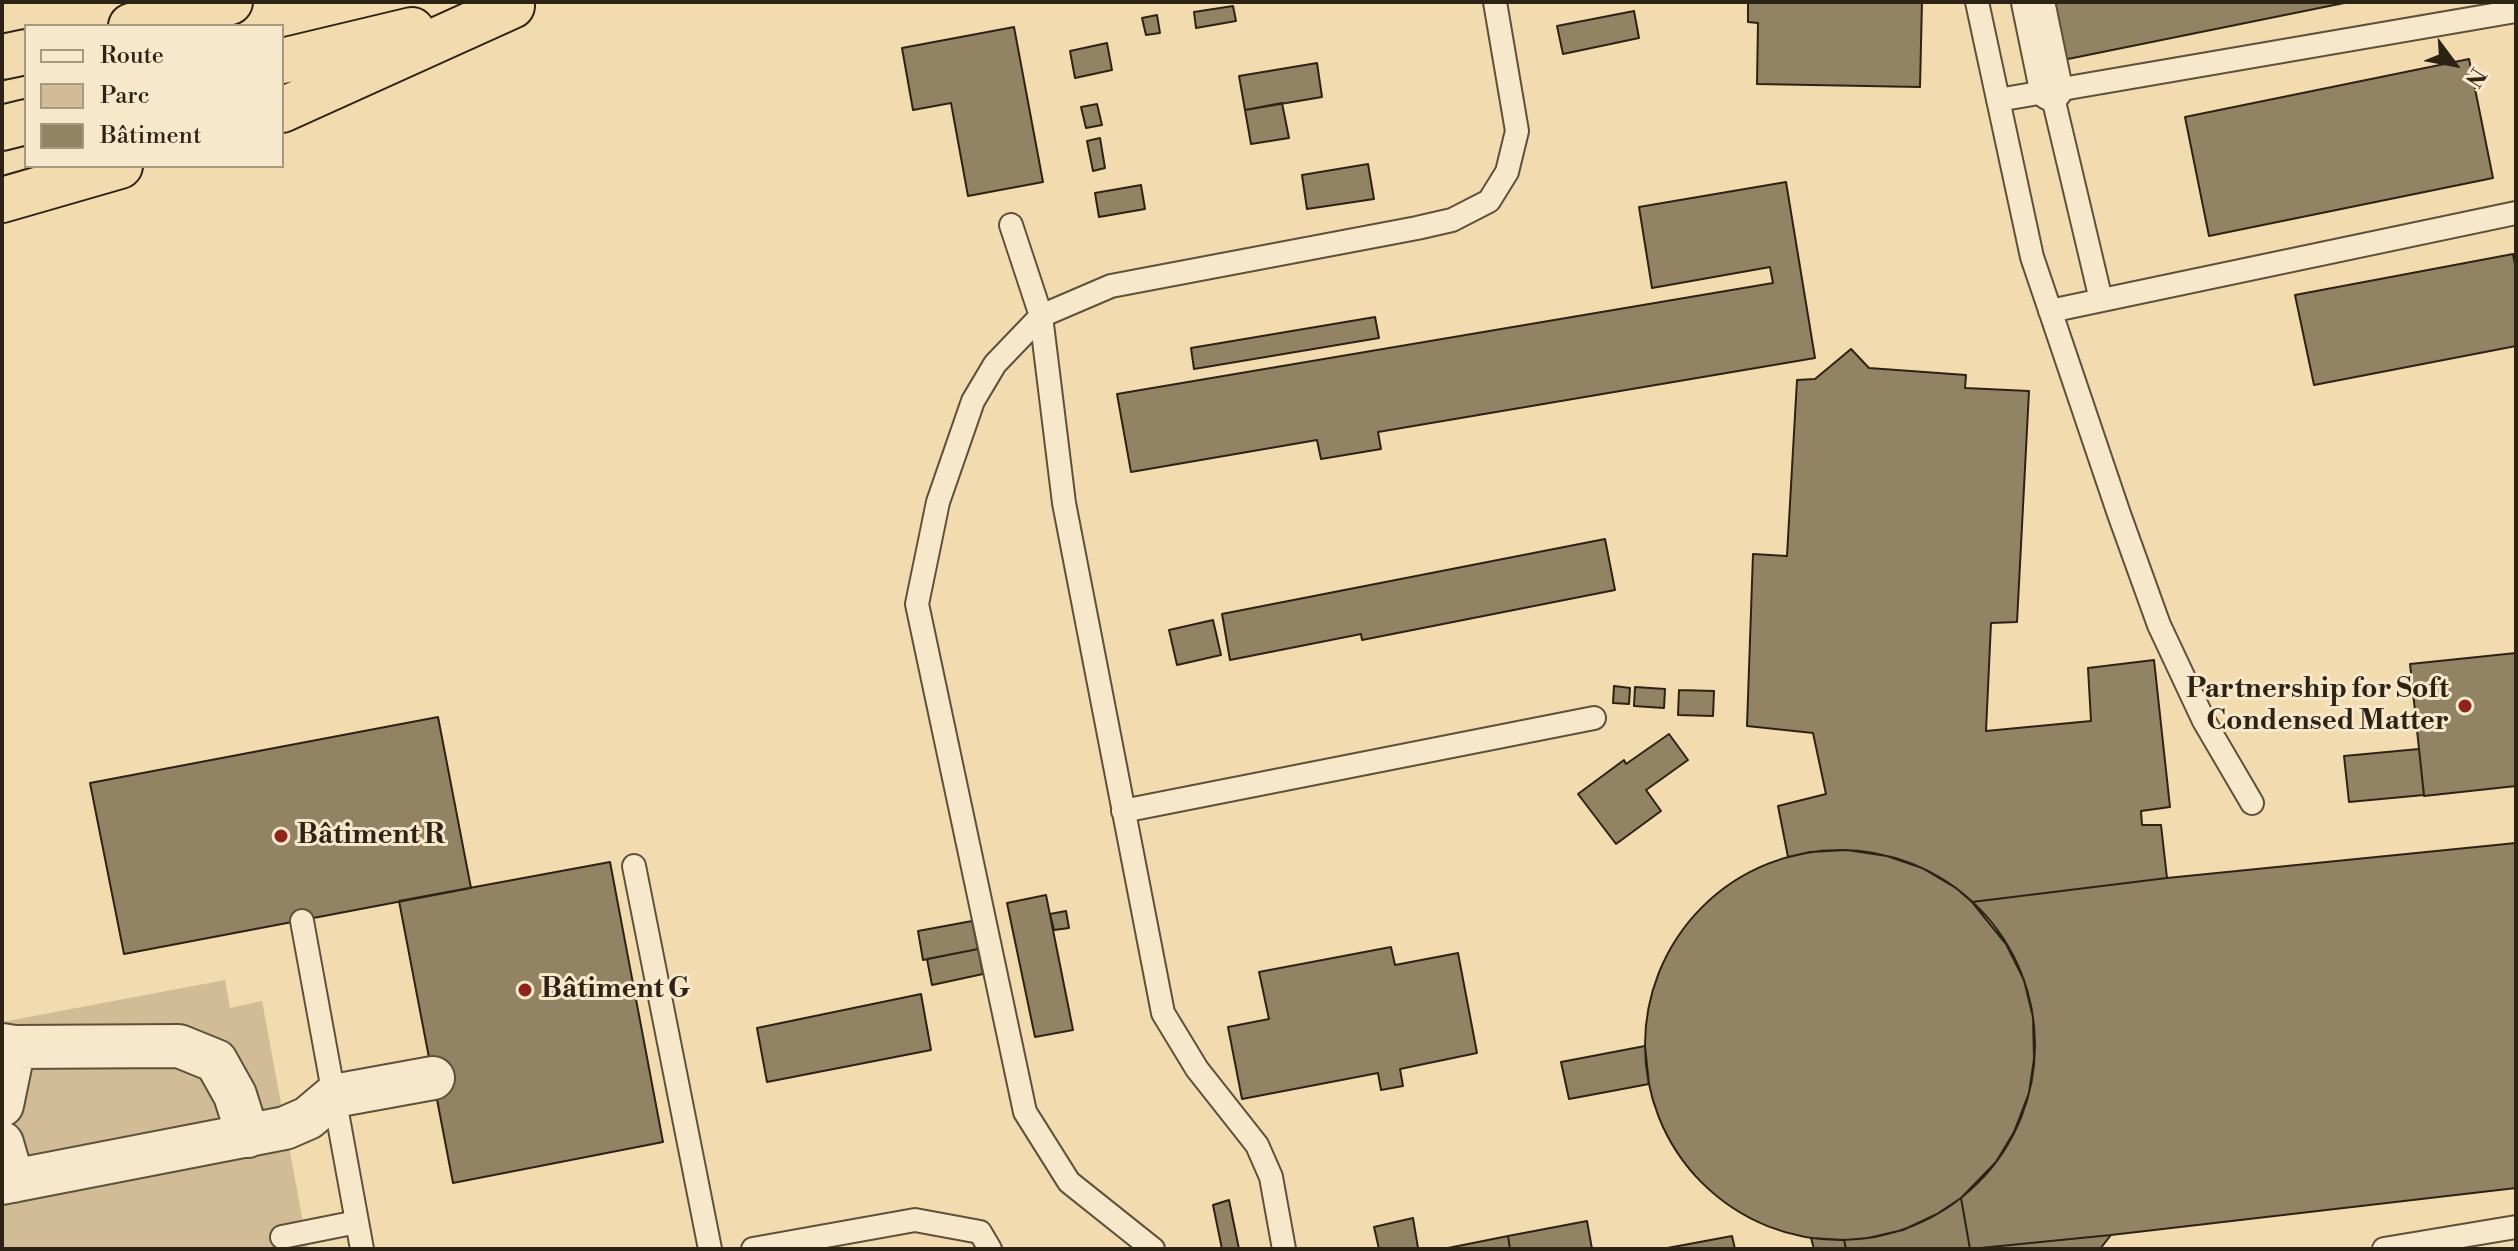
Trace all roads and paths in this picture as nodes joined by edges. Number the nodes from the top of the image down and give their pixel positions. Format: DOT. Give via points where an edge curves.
graph roads {
  1 [pos="230,2"];
  2 [pos="1495,2"];
  3 [pos="1977,2"];
  4 [pos="2033,2"];
  5 [pos="519,4"];
  6 [pos="2516,11"];
  7 [pos="139,24"];
  8 [pos="24,52"];
  9 [pos="2,57"];
  10 [pos="284,61"];
  11 [pos="2051,89"];
  12 [pos="1998,100"];
  13 [pos="284,109"];
  14 [pos="24,122"];
  15 [pos="2,128"];
  16 [pos="113,168"];
  17 [pos="2,200"];
  18 [pos="2516,213"];
  19 [pos="1011,225"];
  20 [pos="2101,300"];
  21 [pos="2050,311"];
  22 [pos="1041,316"];
  23 [pos="1594,718"];
  24 [pos="2252,803"];
  25 [pos="1123,811"];
  26 [pos="634,866"];
  27 [pos="302,921"];
  28 [pos="8,1046"];
  29 [pos="433,1078"];
  30 [pos="334,1096"];
  31 [pos="2,1105"];
  32 [pos="248,1136"];
  33 [pos="6,1169"];
  34 [pos="357,1222"];
  35 [pos="2516,1227"];
  36 [pos="282,1237"];
  37 [pos="1151,1248"];
  38 [pos="362,1249"];
  39 [pos="710,1249"];
  40 [pos="753,1249"];
  41 [pos="990,1249"];
  42 [pos="1284,1249"];
  43 [pos="2384,1249"];
  1 -- 7 [label="highway"];
  2 -- 22 [label="lane" via="1517,131 1507,172 1489,201 1452,220 1417,228 1111,286"];
  3 -- 12 [label="lane"];
  4 -- 11 [label="street"];
  5 -- 10 [label="highway"];
  5 -- 13 [label="highway"];
  6 -- 11 [label="lane"];
  8 -- 9 [label="highway"];
  11 -- 12 [label="lane"];
  11 -- 20 [label="lane"];
  12 -- 21 [label="lane" via="2032,257"];
  14 -- 15 [label="highway"];
  16 -- 17 [label="highway"];
  18 -- 20 [label="lane"];
  19 -- 22 [label="lane"];
  20 -- 21 [label="lane"];
  21 -- 24 [label="lane" via="2159,625 2204,721"];
  22 -- 25 [label="lane" via="1064,503"];
  22 -- 37 [label="lane" via="995,364 973,401 938,502 917,604 1025,1112 1069,1182"];
  23 -- 25 [label="lane"];
  25 -- 42 [label="lane" via="1163,1013 1197,1069 1257,1145 1271,1177"];
  26 -- 39 [label="lane"];
  27 -- 30 [label="lane"];
  28 -- 31 [label="street"];
  28 -- 32 [label="street" via="179,1046 216,1061 235,1095"];
  29 -- 30 [label="street"];
  30 -- 32 [label="street" via="308,1118"];
  30 -- 34 [label="lane"];
  32 -- 33 [label="street"];
  34 -- 36 [label="lane"];
  34 -- 38 [label="lane"];
  35 -- 43 [label="lane"];
  40 -- 41 [label="lane" via="915,1220 980,1232"];
}
